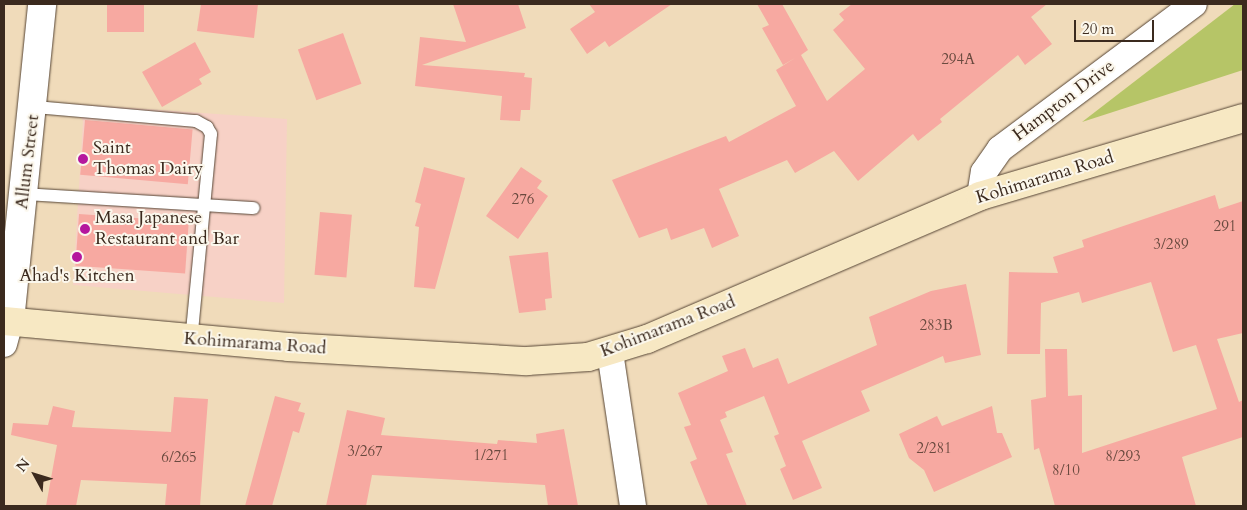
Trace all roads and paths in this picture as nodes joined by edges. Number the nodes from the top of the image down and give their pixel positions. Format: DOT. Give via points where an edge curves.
graph roads {
  1 [pos="42,4"];
  2 [pos="1194,4"];
  3 [pos="35,108"];
  4 [pos="1243,118"];
  5 [pos="24,194"];
  6 [pos="980,196"];
  7 [pos="204,204"];
  8 [pos="254,208"];
  9 [pos="6,328"];
  10 [pos="191,340"];
  11 [pos="610,352"];
  12 [pos="633,506"];
  1 -- 3 [label="street, Allum Street"];
  2 -- 6 [label="street, Hampton Drive" via="1000,149 984,172"];
  3 -- 5 [label="street, Allum Street"];
  3 -- 7 [label="lane" via="202,123 211,134"];
  4 -- 6 [label="main road, Kohimarama Road"];
  5 -- 7 [label="lane"];
  5 -- 9 [label="street, Allum Street"];
  6 -- 11 [label="main road, Kohimarama Road"];
  7 -- 8 [label="lane"];
  7 -- 10 [label="lane"];
  9 -- 10 [label="main road, Kohimarama Road"];
  10 -- 11 [label="main road, Kohimarama Road" via="527,361"];
  11 -- 12 [label="street"];
}
